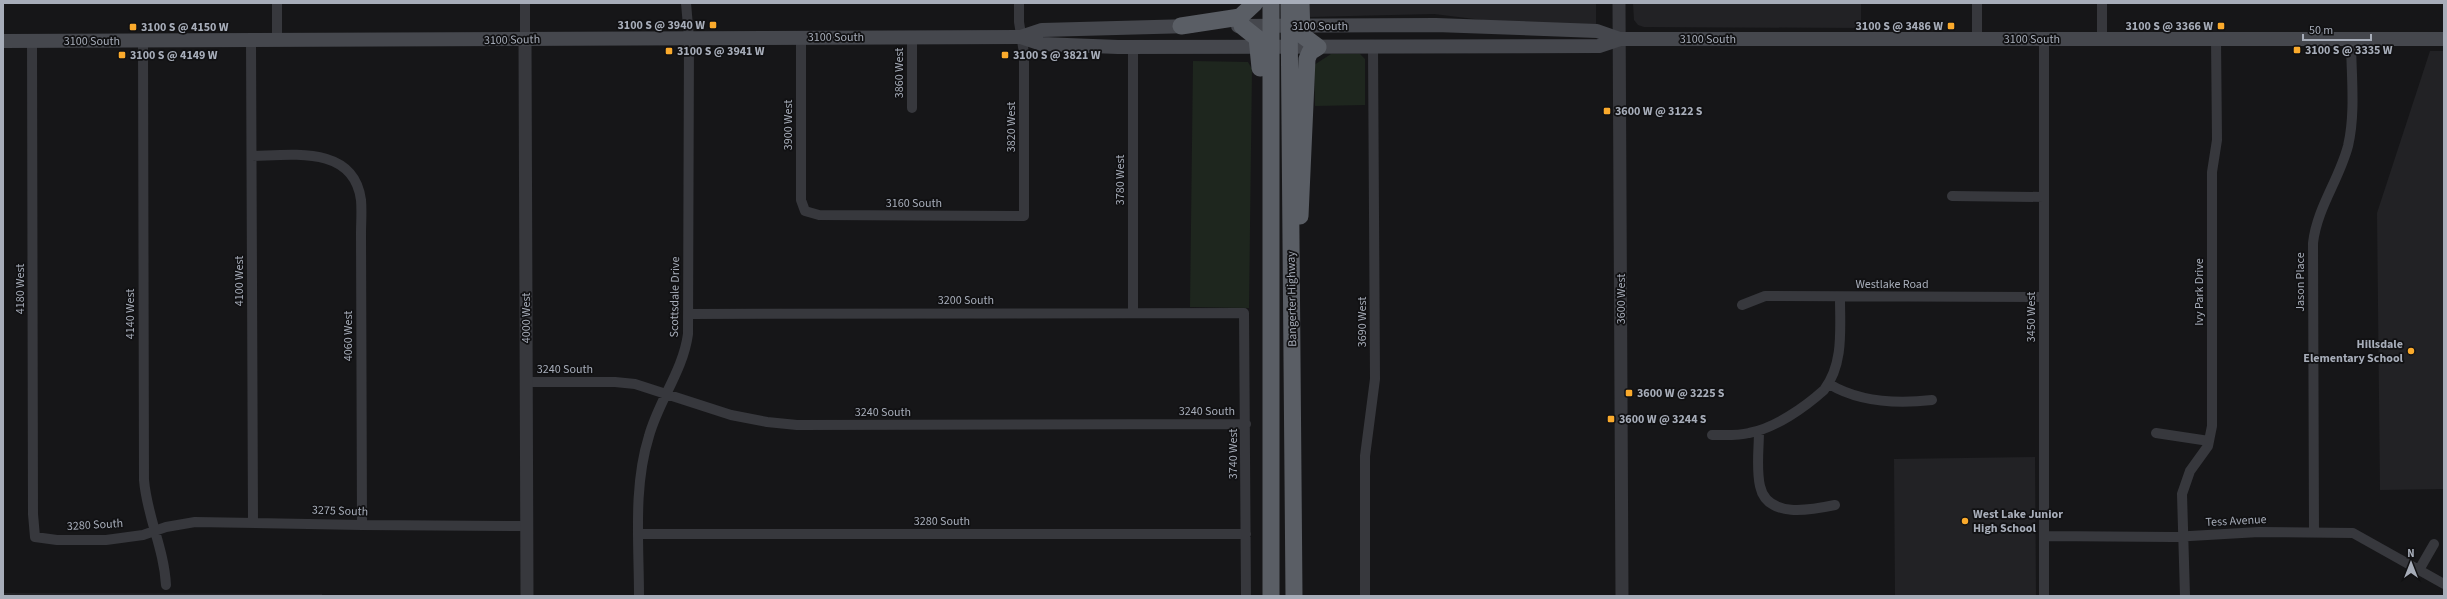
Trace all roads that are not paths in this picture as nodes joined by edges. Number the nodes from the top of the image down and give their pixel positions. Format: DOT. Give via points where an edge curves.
graph roads {
  1 [pos="277,3"];
  2 [pos="525,3"];
  3 [pos="686,3"];
  4 [pos="1019,3"];
  5 [pos="1255,3"];
  6 [pos="1271,3"];
  7 [pos="1289,3"];
  8 [pos="1301,3"];
  9 [pos="1619,3"];
  10 [pos="1977,3"];
  11 [pos="2102,3"];
  12 [pos="1181,26"];
  13 [pos="1242,26"];
  14 [pos="1271,26"];
  15 [pos="1295,26"];
  16 [pos="801,37"];
  17 [pos="912,37"];
  18 [pos="1021,37"];
  19 [pos="689,38"];
  20 [pos="1620,39"];
  21 [pos="1977,39"];
  22 [pos="2044,39"];
  23 [pos="2102,39"];
  24 [pos="2216,39"];
  25 [pos="2351,39"];
  26 [pos="2444,39"];
  27 [pos="525,40"];
  28 [pos="3,41"];
  29 [pos="32,41"];
  30 [pos="142,41"];
  31 [pos="252,41"];
  32 [pos="277,41"];
  33 [pos="1133,47"];
  34 [pos="1265,47"];
  35 [pos="1290,47"];
  36 [pos="1318,47"];
  37 [pos="1373,47"];
  38 [pos="912,108"];
  39 [pos="252,156"];
  40 [pos="1952,196"];
  41 [pos="2044,197"];
  42 [pos="805,211"];
  43 [pos="1024,216"];
  44 [pos="1291,250"];
  45 [pos="2044,297"];
  46 [pos="1840,298"];
  47 [pos="1742,305"];
  48 [pos="1133,313"];
  49 [pos="1244,313"];
  50 [pos="688,314"];
  51 [pos="1272,339"];
  52 [pos="526,382"];
  53 [pos="1828,384"];
  54 [pos="667,394"];
  55 [pos="1932,400"];
  56 [pos="1246,424"];
  57 [pos="1759,431"];
  58 [pos="2156,433"];
  59 [pos="1712,435"];
  60 [pos="2209,442"];
  61 [pos="1835,505"];
  62 [pos="1294,509"];
  63 [pos="253,522"];
  64 [pos="362,525"];
  65 [pos="526,526"];
  66 [pos="155,531"];
  67 [pos="2314,532"];
  68 [pos="639,534"];
  69 [pos="1246,534"];
  70 [pos="2044,536"];
  71 [pos="36,537"];
  72 [pos="2182,537"];
  73 [pos="2434,544"];
  74 [pos="2419,570"];
  75 [pos="2444,584"];
  76 [pos="166,585"];
  77 [pos="527,596"];
  78 [pos="640,596"];
  79 [pos="1246,596"];
  80 [pos="1271,596"];
  81 [pos="1294,596"];
  82 [pos="1365,596"];
  83 [pos="1622,596"];
  84 [pos="2044,596"];
  85 [pos="2185,596"];
  1 -- 32 [label="street"];
  2 -- 27 [label="street"];
  3 -- 19 [label="street, Scottsdale Drive"];
  4 -- 18 [label="street, 3820 West"];
  5 -- 12 [label="highway" via="1240,17"];
  6 -- 14 [label="highway, Bangerter Highway"];
  7 -- 15 [label="highway, Bangerter Highway"];
  8 -- 15 [label="highway"];
  9 -- 20 [label="street, 3600 West"];
  10 -- 21 [label="street"];
  11 -- 23 [label="street"];
  12 -- 13 [label="main road, 3100 South"];
  12 -- 18 [label="main road, 3100 South" via="1042,30"];
  13 -- 14 [label="main road, 3100 South"];
  13 -- 34 [label="highway"];
  14 -- 15 [label="main road, 3100 South"];
  14 -- 34 [label="highway, Bangerter Highway"];
  15 -- 20 [label="main road, 3100 South" via="1436,26 1597,31"];
  15 -- 35 [label="highway, Bangerter Highway"];
  15 -- 36 [label="highway"];
  16 -- 17 [label="main road, 3100 South"];
  16 -- 19 [label="main road, 3100 South"];
  16 -- 42 [label="street, 3900 West" via="801,200"];
  17 -- 18 [label="main road, 3100 South"];
  17 -- 38 [label="street, 3860 West"];
  18 -- 33 [label="main road, 3100 South" via="1042,44"];
  18 -- 43 [label="street, 3820 West" via="1024,53"];
  19 -- 27 [label="main road, 3100 South"];
  19 -- 50 [label="street, Scottsdale Drive"];
  20 -- 21 [label="main road, 3100 South"];
  20 -- 37 [label="main road, 3100 South" via="1598,46"];
  20 -- 83 [label="street, 3600 West"];
  21 -- 22 [label="main road, 3100 South"];
  22 -- 23 [label="main road, 3100 South"];
  22 -- 41 [label="street, 3450 West"];
  23 -- 24 [label="main road, 3100 South"];
  24 -- 25 [label="main road, 3100 South"];
  24 -- 60 [label="street, Ivy Park Drive" via="2217,140 2212,172 2212,426"];
  25 -- 26 [label="main road, 3100 South"];
  25 -- 67 [label="street, Jason Place" via="2349,136 2345,154 2318,219 2313,243"];
  27 -- 32 [label="main road, 3100 South"];
  27 -- 52 [label="street, 4000 West"];
  28 -- 29 [label="main road, 3100 South"];
  29 -- 30 [label="main road, 3100 South"];
  29 -- 71 [label="street, 4180 West" via="33,514"];
  30 -- 31 [label="main road, 3100 South"];
  30 -- 66 [label="street, 4140 West" via="143,467 146,502"];
  31 -- 32 [label="main road, 3100 South"];
  31 -- 39 [label="street, 4100 West"];
  33 -- 34 [label="main road, 3100 South"];
  33 -- 48 [label="street, 3780 West"];
  34 -- 35 [label="main road, 3100 South"];
  34 -- 51 [label="highway, Bangerter Highway"];
  35 -- 36 [label="main road, 3100 South"];
  35 -- 44 [label="highway, Bangerter Highway"];
  36 -- 37 [label="main road, 3100 South"];
  36 -- 44 [label="highway" via="1310,52 1307,59 1300,233"];
  37 -- 82 [label="street, 3690 West" via="1375,374 1365,456"];
  39 -- 63 [label="street, 4100 West"];
  39 -- 64 [label="street, 4060 West" via="303,154 330,158 344,168 356,185 361,200"];
  40 -- 41 [label="street"];
  41 -- 45 [label="street, 3450 West"];
  42 -- 43 [label="street, 3160 South" via="819,215"];
  44 -- 62 [label="highway, Bangerter Highway"];
  45 -- 46 [label="street, Westlake Road"];
  45 -- 70 [label="street, 3450 West"];
  46 -- 47 [label="street, Westlake Road" via="1765,296"];
  46 -- 53 [label="street" via="1840,347 1835,370"];
  48 -- 49 [label="street, 3200 South"];
  48 -- 50 [label="street, 3200 South"];
  49 -- 56 [label="street, 3740 West"];
  50 -- 54 [label="street, Scottsdale Drive" via="685,351"];
  51 -- 62 [label="highway" via="1282,363 1284,490"];
  51 -- 80 [label="highway, Bangerter Highway"];
  52 -- 54 [label="street, 3240 South" via="615,382 635,384"];
  52 -- 65 [label="street, 4000 West"];
  53 -- 55 [label="street" via="1860,397 1909,402"];
  53 -- 57 [label="street" via="1809,402"];
  54 -- 56 [label="street, 3240 South" via="731,415 797,425"];
  54 -- 68 [label="street, Scottsdale Drive" via="652,425 642,461"];
  56 -- 69 [label="street, 3740 West"];
  57 -- 59 [label="street" via="1741,435"];
  57 -- 61 [label="street" via="1759,480 1768,501 1778,508 1789,509 1815,509"];
  58 -- 60 [label="street"];
  60 -- 72 [label="street, Ivy Park Drive" via="2184,482"];
  62 -- 81 [label="highway, Bangerter Highway"];
  63 -- 64 [label="street, 3275 South"];
  63 -- 66 [label="street, 3275 South" via="195,522"];
  64 -- 65 [label="street, 3275 South"];
  65 -- 77 [label="street, 4000 West"];
  66 -- 71 [label="street, 3280 South" via="106,540 57,540"];
  66 -- 76 [label="street, 4140 West" via="164,558"];
  67 -- 72 [label="street, Tess Avenue" via="2251,532"];
  67 -- 74 [label="street, Tess Avenue" via="2357,534"];
  68 -- 69 [label="street, 3280 South"];
  68 -- 78 [label="street, Scottsdale Drive"];
  69 -- 79 [label="street, 3740 West"];
  70 -- 72 [label="street, Tess Avenue"];
  70 -- 84 [label="street, 3450 West"];
  72 -- 85 [label="street, Ivy Park Drive"];
  73 -- 74 [label="street"];
  74 -- 75 [label="street, Tess Avenue"];
}
